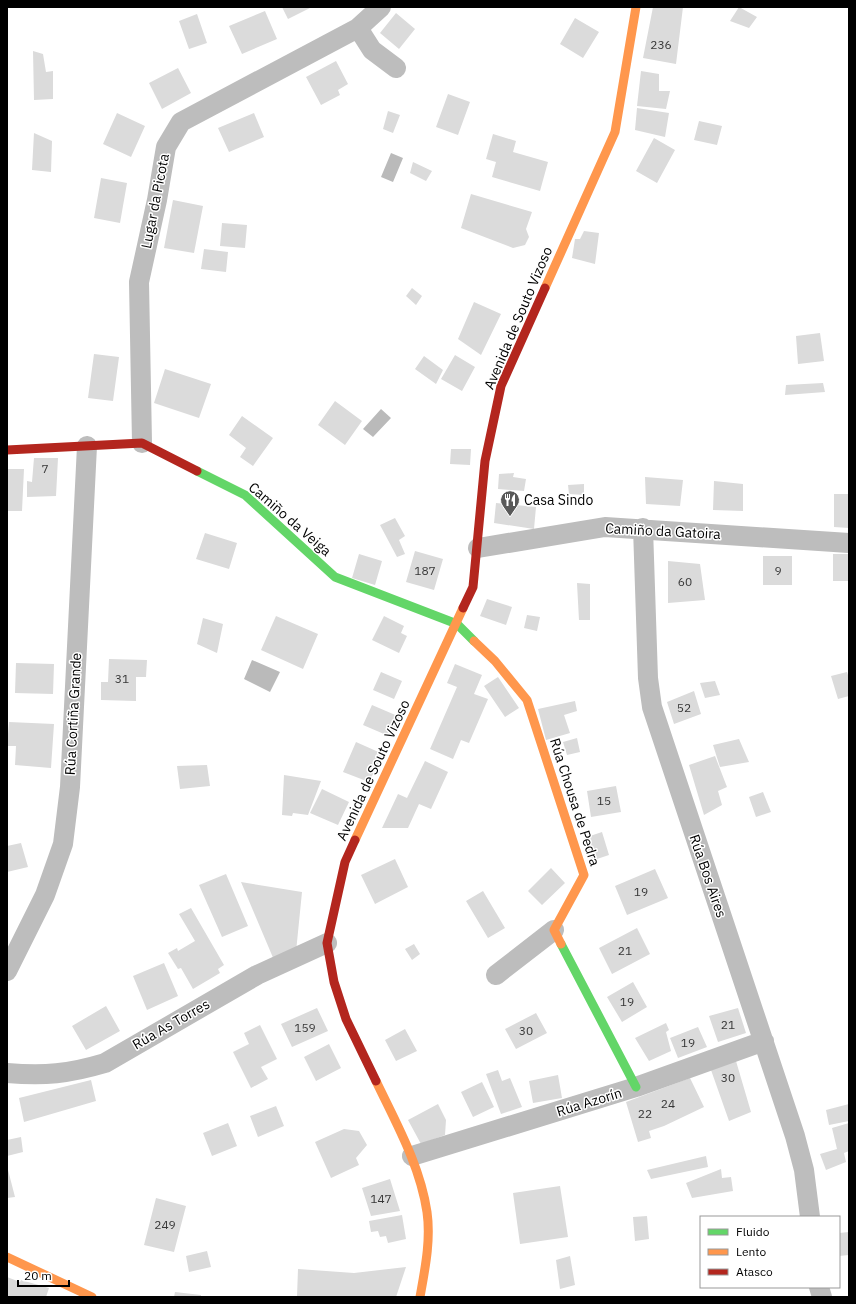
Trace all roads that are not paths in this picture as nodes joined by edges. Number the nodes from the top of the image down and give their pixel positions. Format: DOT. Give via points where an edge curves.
graph roads {
  1 [pos="381,7"];
  2 [pos="636,7"];
  3 [pos="358,28"];
  4 [pos="396,68"];
  5 [pos="142,444"];
  6 [pos="87,446"];
  7 [pos="7,450"];
  8 [pos="643,528"];
  9 [pos="849,543"];
  10 [pos="478,548"];
  11 [pos="457,624"];
  12 [pos="554,930"];
  13 [pos="327,944"];
  14 [pos="7,971"];
  15 [pos="496,975"];
  16 [pos="764,1041"];
  17 [pos="7,1073"];
  18 [pos="636,1087"];
  19 [pos="412,1156"];
  20 [pos="810,1216"];
  21 [pos="7,1257"];
  22 [pos="92,1297"];
  23 [pos="420,1297"];
  1 -- 3 [label="street, Lugar da Picota"];
  2 -- 10 [label="street, Avenida de Souto Vizoso" via="615,132 501,386 485,461"];
  3 -- 4 [label="street" via="372,50"];
  3 -- 5 [label="street, Lugar da Picota" via="181,122 166,147 139,282"];
  5 -- 6 [label="street, Camiño da Veiga"];
  5 -- 11 [label="street, Camiño da Veiga" via="244,495 335,577"];
  6 -- 7 [label="street, Camiño da Veiga"];
  6 -- 14 [label="street, Rúa Cortiña Grande" via="70,787 63,844 45,895"];
  8 -- 9 [label="street, Camiño da Gatoira"];
  8 -- 10 [label="street, Camiño da Gatoira" via="605,527"];
  8 -- 16 [label="street, Rúa Bos Aires" via="648,678 652,708"];
  10 -- 11 [label="street, Avenida de Souto Vizoso" via="473,587"];
  11 -- 12 [label="street, Rúa Chousa de Pedra" via="495,661 527,700 584,875"];
  11 -- 13 [label="street, Avenida de Souto Vizoso" via="345,862"];
  12 -- 15 [label="street"];
  12 -- 18 [label="street"];
  13 -- 17 [label="street, Rúa As Torres" via="257,975 104,1063 81,1070 42,1076"];
  13 -- 19 [label="street, Avenida de Souto Vizoso" via="334,982 346,1019"];
  16 -- 18 [label="street, Rúa Azorín"];
  16 -- 20 [label="street, Rúa Bos Aires" via="801,1154"];
  18 -- 19 [label="street, Rúa Azorín"];
  19 -- 23 [label="street, Avenida de Souto Vizoso" via="427,1212 428,1248"];
  21 -- 22 [label="street"];
}
